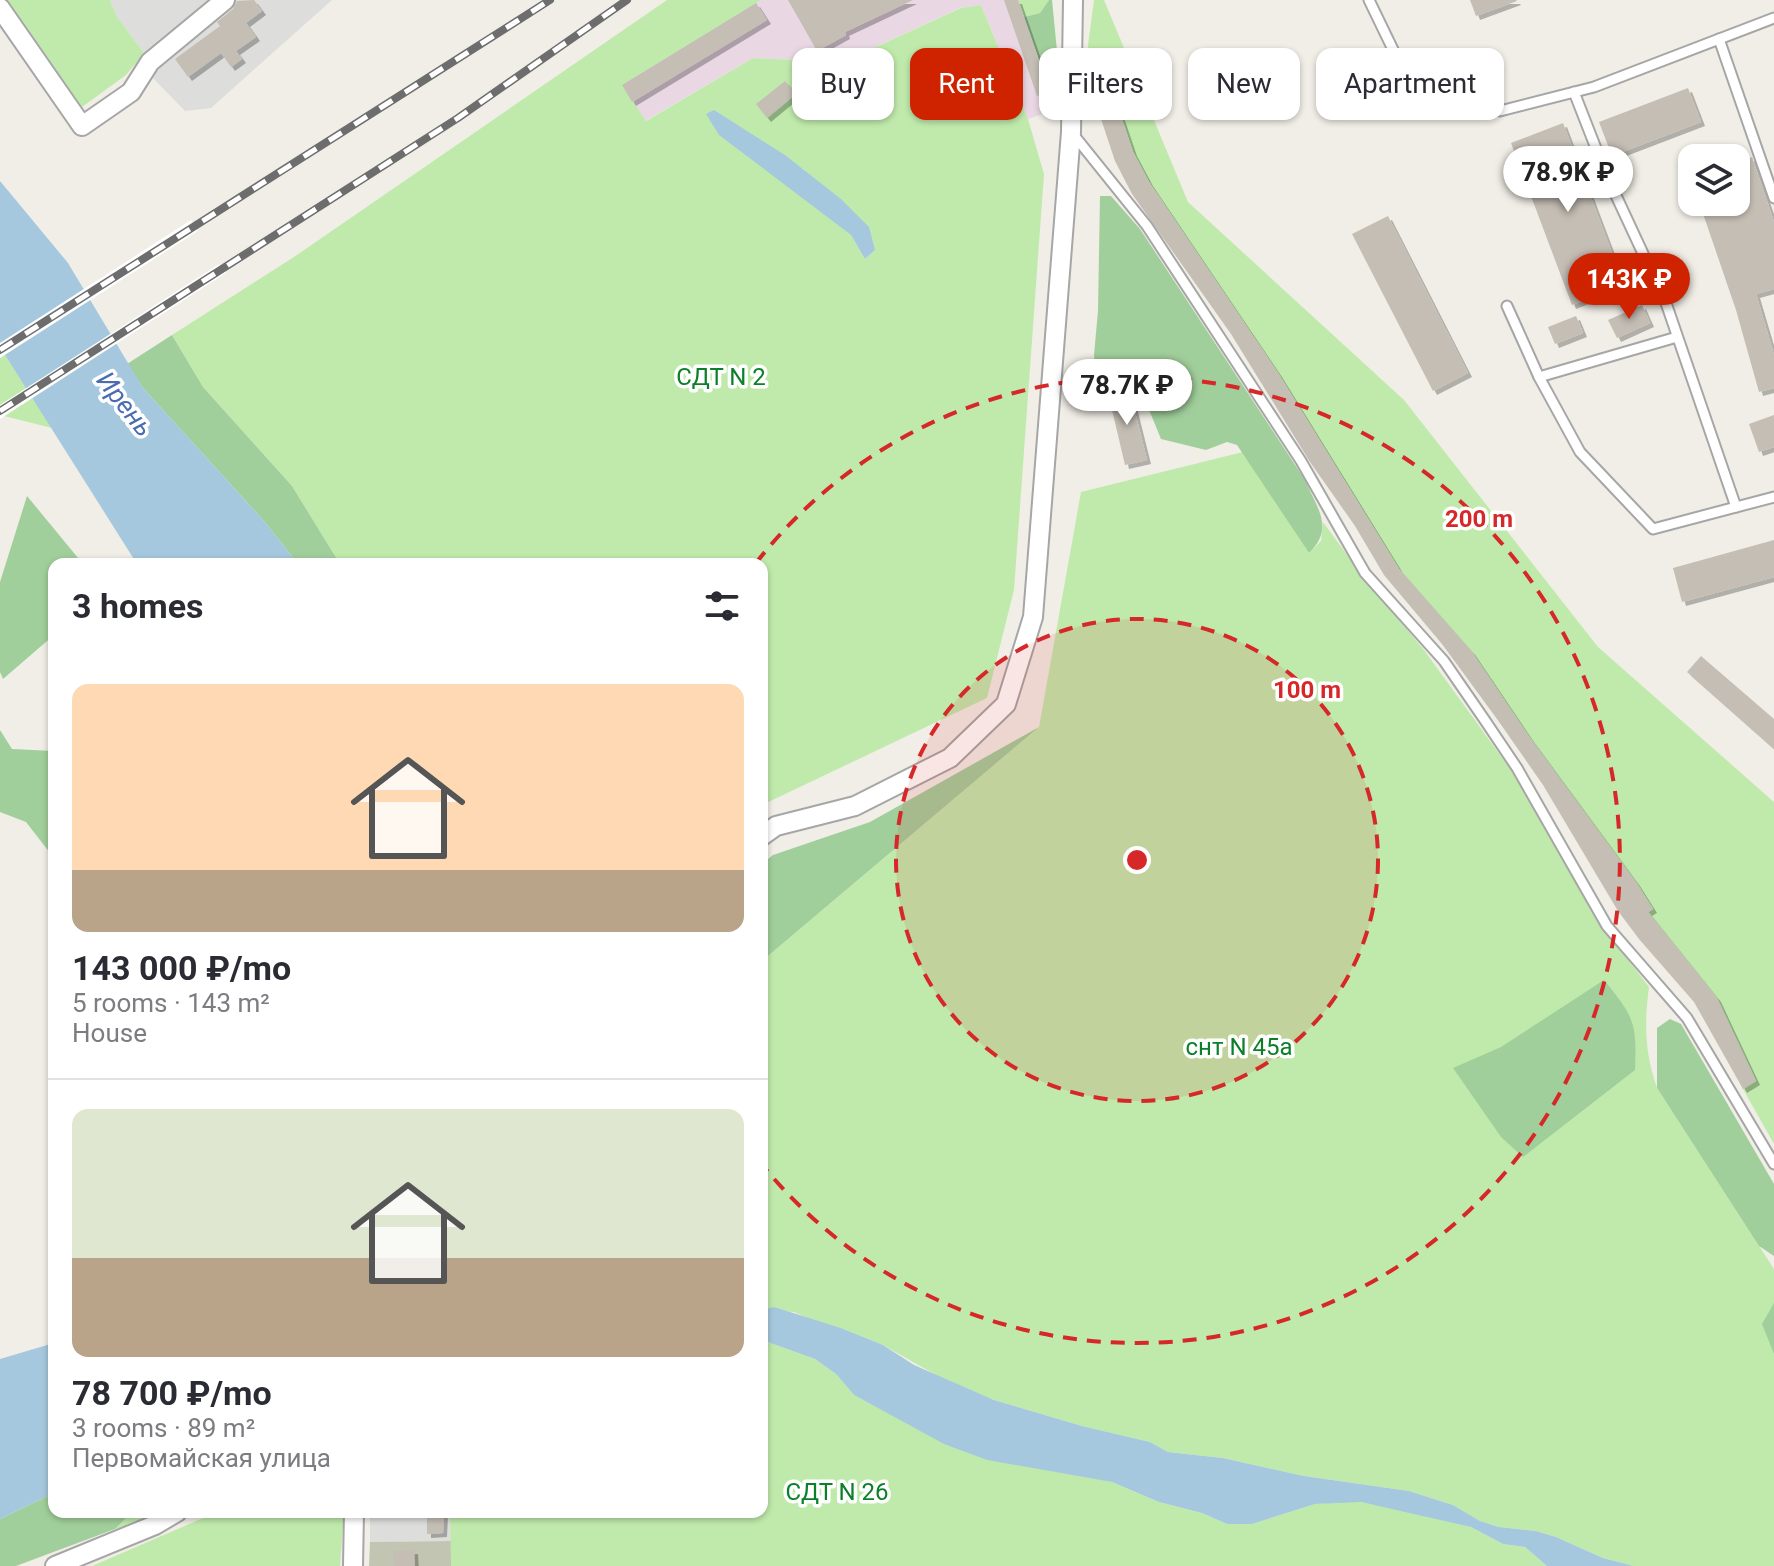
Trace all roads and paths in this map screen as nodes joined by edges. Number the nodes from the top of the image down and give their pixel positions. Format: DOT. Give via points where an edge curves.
graph roads {
  1 [pos="225,0"];
  2 [pos="1073,0"];
  3 [pos="1369,0"];
  4 [pos="0,8"];
  5 [pos="1774,18"];
  6 [pos="1719,39"];
  7 [pos="1574,92"];
  8 [pos="1071,132"];
  9 [pos="1774,198"];
  10 [pos="1507,306"];
  11 [pos="1677,337"];
  12 [pos="1539,377"];
  13 [pos="1774,497"];
  14 [pos="1736,507"];
  15 [pos="768,832"];
  16 [pos="1774,1164"];
  17 [pos="167,1518"];
  18 [pos="354,1518"];
  19 [pos="55,1566"];
  20 [pos="353,1566"];
  1 -- 4 [label="street" via="150,62 131,92 82,126"];
  2 -- 8 [label="street"];
  3 -- 7 [label="lane" via="1414,93 1500,111"];
  5 -- 6 [label="lane"];
  6 -- 7 [label="lane"];
  6 -- 9 [label="lane"];
  7 -- 11 [label="lane"];
  8 -- 15 [label="street" via="1033,617 1006,704 950,758 855,806"];
  8 -- 16 [label="lane" via="1147,226 1301,461 1365,573 1444,661 1517,768 1607,926 1687,1018"];
  10 -- 12 [label="lane"];
  11 -- 12 [label="lane"];
  11 -- 14 [label="lane"];
  12 -- 14 [label="lane" via="1580,452 1653,529"];
  13 -- 14 [label="lane"];
  17 -- 19 [label="street"];
  18 -- 20 [label="street"];
}
